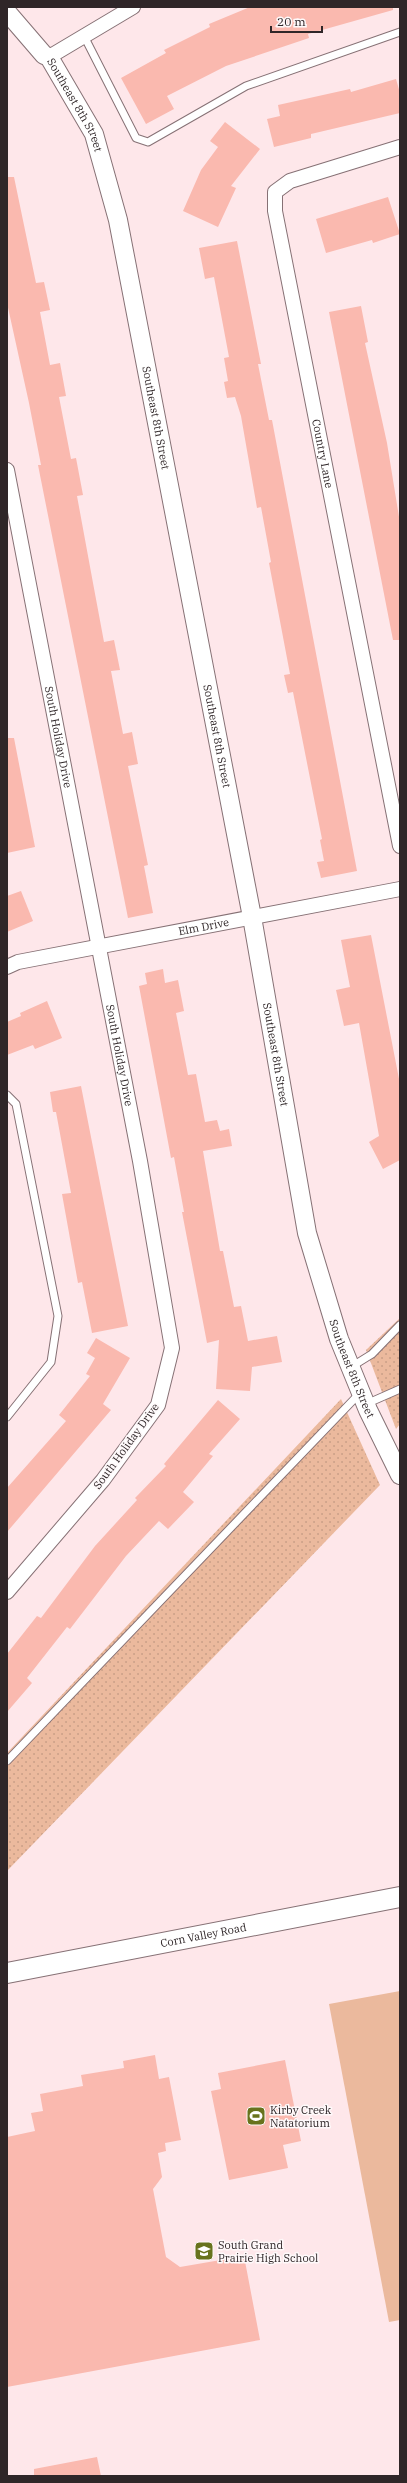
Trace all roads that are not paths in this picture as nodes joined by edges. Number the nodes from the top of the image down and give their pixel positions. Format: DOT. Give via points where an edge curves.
graph roads {
  1 [pos="133,7"];
  2 [pos="7,12"];
  3 [pos="400,32"];
  4 [pos="84,36"];
  5 [pos="49,57"];
  6 [pos="400,146"];
  7 [pos="7,470"];
  8 [pos="400,846"];
  9 [pos="400,889"];
  10 [pos="252,917"];
  11 [pos="98,946"];
  12 [pos="7,967"];
  13 [pos="7,1095"];
  14 [pos="400,1325"];
  15 [pos="350,1368"];
  16 [pos="400,1389"];
  17 [pos="363,1398"];
  18 [pos="7,1417"];
  19 [pos="400,1475"];
  20 [pos="7,1592"];
  21 [pos="7,1761"];
  22 [pos="400,1897"];
  23 [pos="7,1973"];
  1 -- 4 [label="street"];
  2 -- 5 [label="street, Southeast 8th Street" via="44,55"];
  3 -- 4 [label="lane" via="246,86 148,142 136,138"];
  4 -- 5 [label="street"];
  5 -- 10 [label="street, Southeast 8th Street" via="94,134 118,220"];
  6 -- 8 [label="street, Country Lane" via="290,182 275,192 275,211"];
  7 -- 11 [label="street, South Holiday Drive"];
  9 -- 10 [label="street, Elm Drive"];
  10 -- 11 [label="street, Elm Drive"];
  10 -- 15 [label="street, Southeast 8th Street" via="307,1233"];
  11 -- 12 [label="street, Elm Drive" via="18,962"];
  11 -- 20 [label="street, South Holiday Drive" via="140,1161 172,1348 158,1405 103,1480"];
  13 -- 18 [label="lane" via="16,1104 58,1316 51,1362"];
  14 -- 15 [label="lane" via="372,1354"];
  15 -- 17 [label="street, Southeast 8th Street"];
  16 -- 17 [label="lane"];
  17 -- 19 [label="street, Southeast 8th Street"];
  17 -- 21 [label="lane"];
  22 -- 23 [label="main road, Corn Valley Road"];
}
